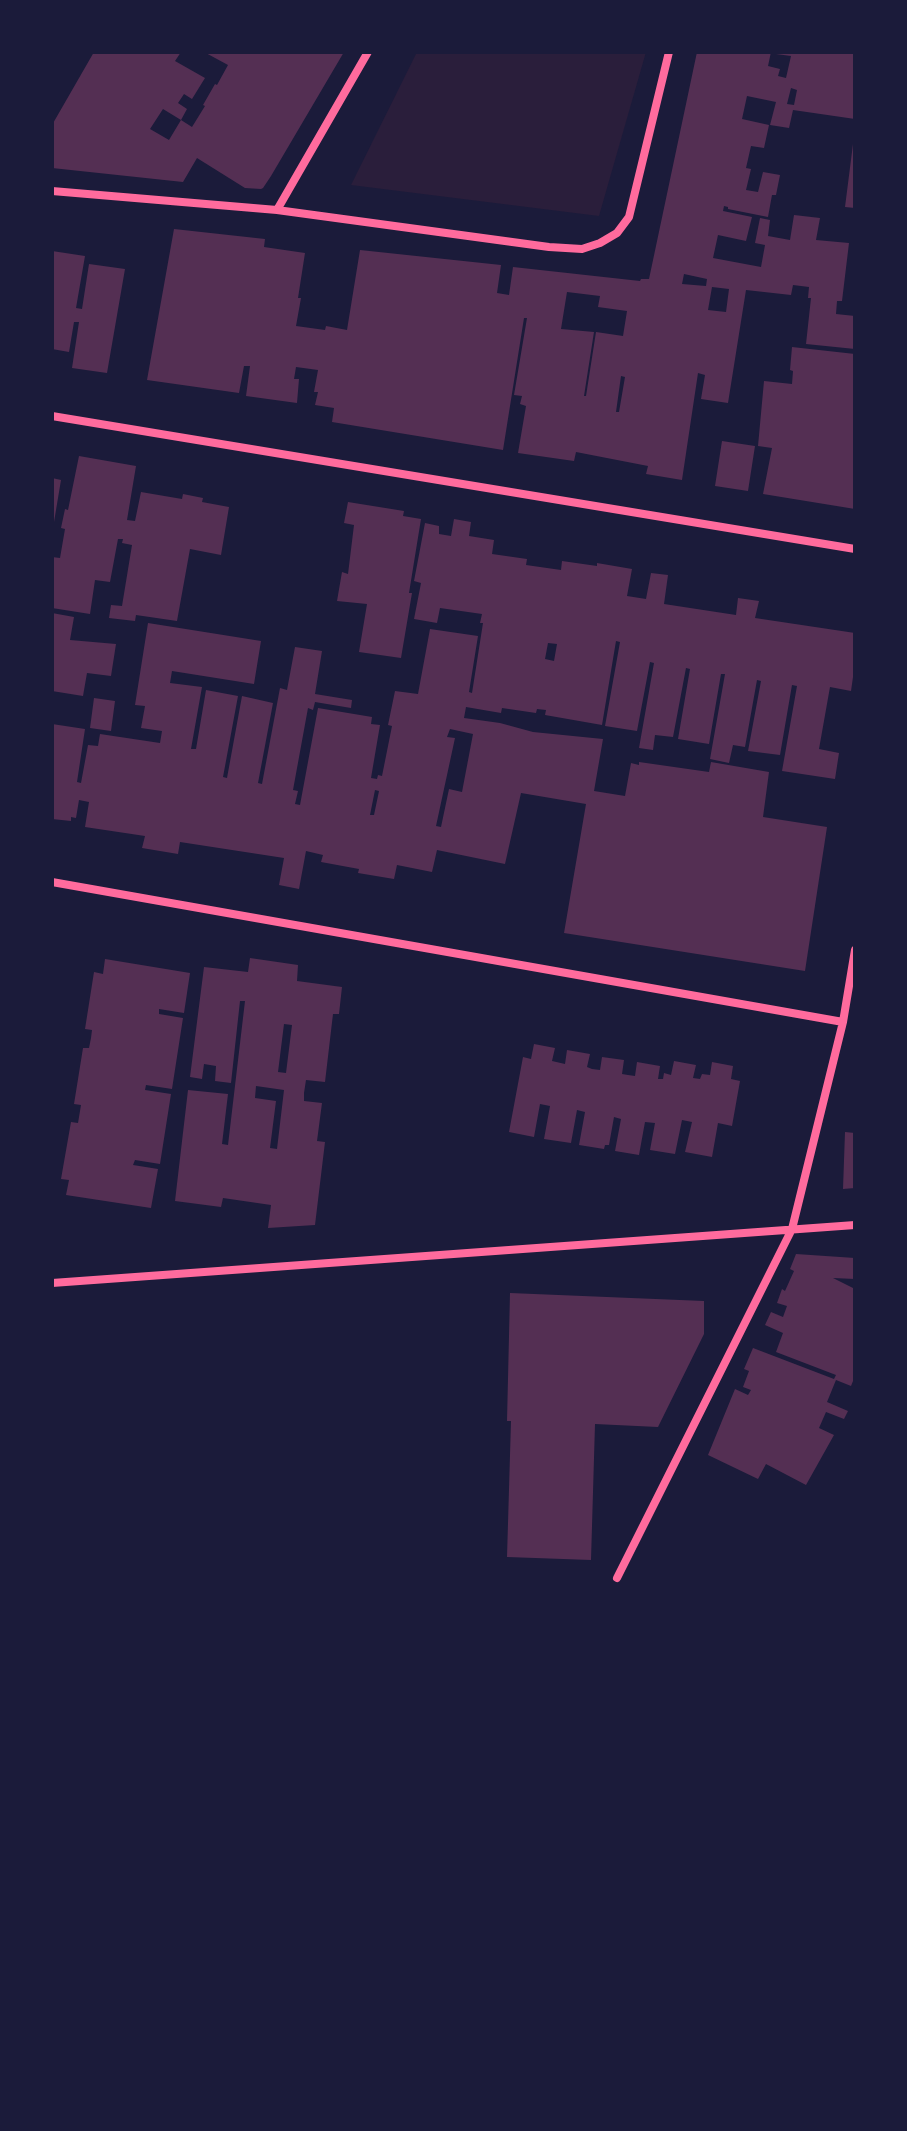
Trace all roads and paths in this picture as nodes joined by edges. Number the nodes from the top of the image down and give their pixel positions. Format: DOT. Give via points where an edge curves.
graph roads {
  1 [pos="368,52"];
  2 [pos="669,52"];
  3 [pos="52,191"];
  4 [pos="277,210"];
  5 [pos="52,416"];
  6 [pos="855,549"];
  7 [pos="52,882"];
  8 [pos="855,950"];
  9 [pos="843,1022"];
  10 [pos="855,1225"];
  11 [pos="792,1229"];
  12 [pos="52,1283"];
  13 [pos="617,1578"];
  1 -- 4 [label="street"];
  2 -- 4 [label="street" via="629,217 600,243 582,249 549,247"];
  3 -- 4 [label="street"];
  5 -- 6 [label="street"];
  7 -- 9 [label="street"];
  8 -- 9 [label="street"];
  9 -- 11 [label="street"];
  10 -- 11 [label="street"];
  11 -- 12 [label="street"];
  11 -- 13 [label="street"];
}
